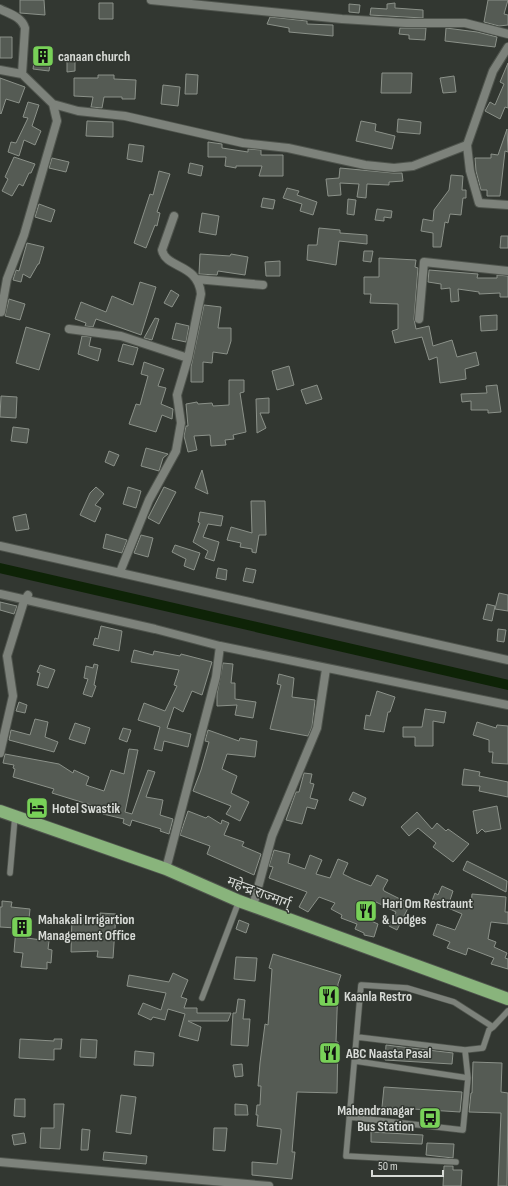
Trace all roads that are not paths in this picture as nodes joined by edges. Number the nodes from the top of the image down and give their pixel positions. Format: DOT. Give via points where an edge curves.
graph roads {
  1 [pos="151,0"];
  2 [pos="0,9"];
  3 [pos="508,34"];
  4 [pos="508,47"];
  5 [pos="0,70"];
  6 [pos="22,74"];
  7 [pos="53,104"];
  8 [pos="467,145"];
  9 [pos="508,205"];
  10 [pos="174,216"];
  11 [pos="508,271"];
  12 [pos="196,280"];
  13 [pos="263,285"];
  14 [pos="1,312"];
  15 [pos="419,319"];
  16 [pos="69,329"];
  17 [pos="188,358"];
  18 [pos="0,546"];
  19 [pos="120,572"];
  20 [pos="0,594"];
  21 [pos="26,598"];
  22 [pos="220,646"];
  23 [pos="508,660"];
  24 [pos="326,669"];
  25 [pos="508,705"];
  26 [pos="0,753"];
  27 [pos="0,811"];
  28 [pos="15,816"];
  29 [pos="166,869"];
  30 [pos="10,873"];
  31 [pos="239,901"];
  32 [pos="253,906"];
  33 [pos="202,998"];
  34 [pos="506,999"];
  35 [pos="508,1011"];
  36 [pos="493,1027"];
  37 [pos="357,1037"];
  38 [pos="465,1050"];
  39 [pos="355,1061"];
  40 [pos="468,1078"];
  41 [pos="350,1117"];
  42 [pos="0,1162"];
  43 [pos="456,1162"];
  44 [pos="269,1186"];
  1 -- 3 [label="street" via="342,19 465,23"];
  2 -- 6 [label="street" via="24,23"];
  4 -- 8 [label="street" via="493,71"];
  5 -- 6 [label="street"];
  6 -- 7 [label="street"];
  7 -- 8 [label="street" via="78,111 125,116 242,143 288,148 365,165 394,168 413,166"];
  7 -- 14 [label="street" via="57,121 24,235 7,279"];
  8 -- 9 [label="street" via="470,171 479,203"];
  10 -- 12 [label="street" via="162,250 163,255 193,273"];
  11 -- 15 [label="street" via="424,262"];
  12 -- 13 [label="street"];
  12 -- 17 [label="street" via="201,294"];
  16 -- 17 [label="street" via="121,336"];
  17 -- 19 [label="street" via="177,395 181,423 176,451 149,500"];
  18 -- 19 [label="street"];
  19 -- 23 [label="street"];
  20 -- 21 [label="street"];
  21 -- 22 [label="street"];
  21 -- 26 [label="street" via="7,656 13,696"];
  22 -- 24 [label="street"];
  22 -- 29 [label="street" via="216,677"];
  24 -- 25 [label="street"];
  24 -- 32 [label="street" via="317,728 272,836"];
  27 -- 28 [label="highway, महेन्द्र राज्मार्ग्"];
  28 -- 29 [label="highway, महेन्द्र राज्मार्ग्"];
  28 -- 30 [label="lane"];
  29 -- 31 [label="highway, महेन्द्र राज्मार्ग्"];
  31 -- 32 [label="highway, महेन्द्र राज्मार्ग्"];
  31 -- 33 [label="lane"];
  32 -- 34 [label="highway, महेन्द्र राज्मार्ग्"];
  35 -- 36 [label="lane"];
  36 -- 37 [label="lane" via="454,1002 408,988 361,985"];
  36 -- 38 [label="lane" via="489,1030 483,1048"];
  37 -- 38 [label="lane"];
  37 -- 39 [label="lane"];
  38 -- 40 [label="lane"];
  39 -- 40 [label="lane"];
  39 -- 41 [label="lane"];
  40 -- 41 [label="lane" via="463,1130"];
  41 -- 43 [label="lane" via="346,1156"];
  42 -- 44 [label="street"];
}
